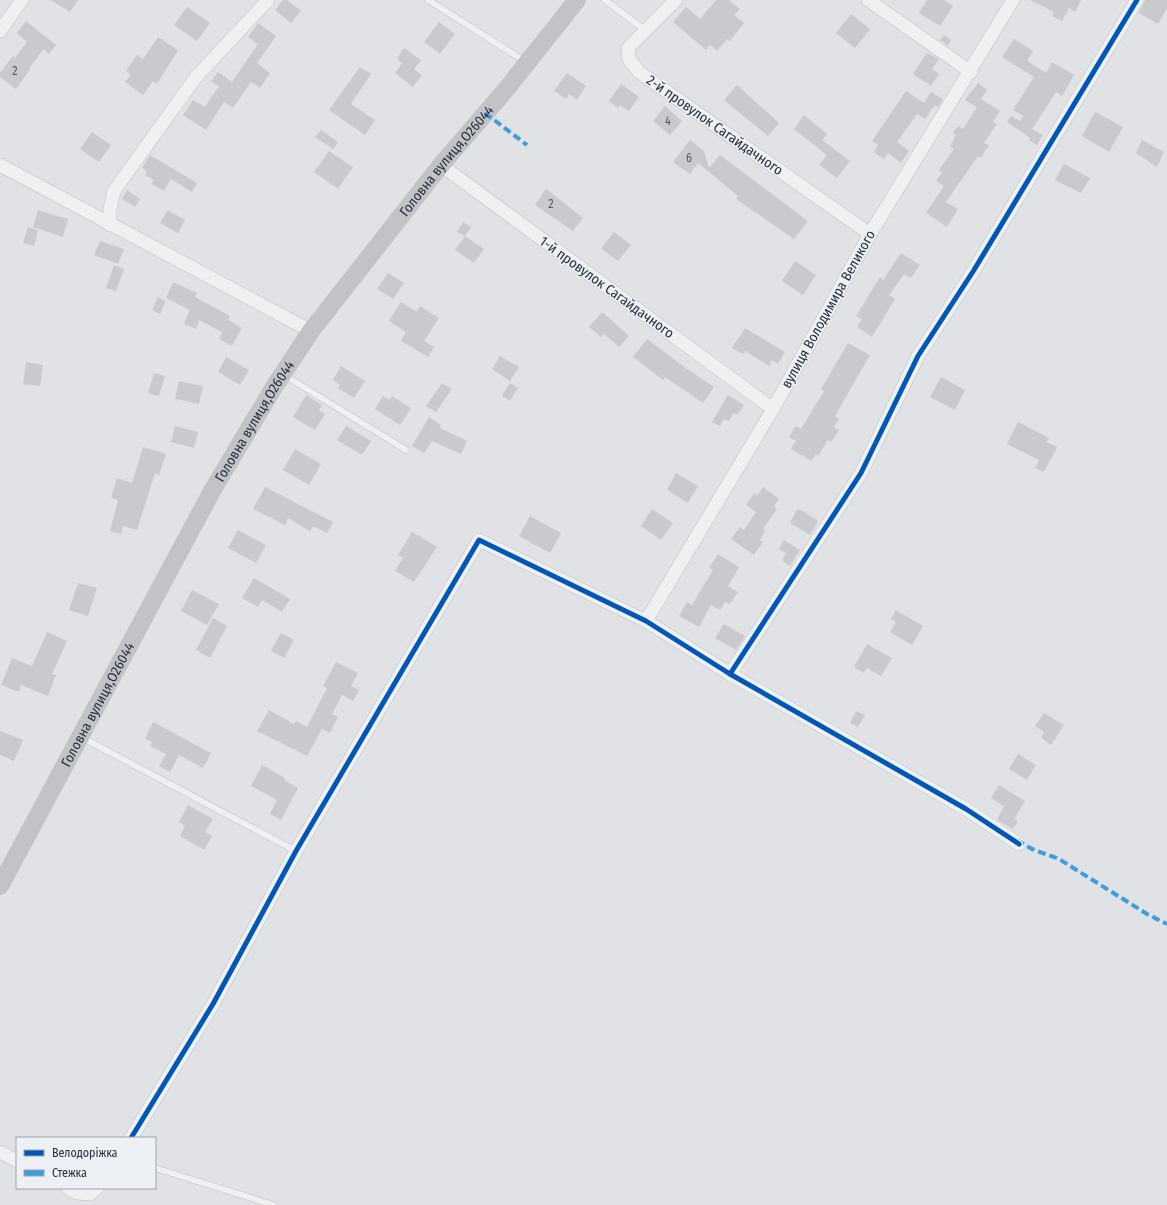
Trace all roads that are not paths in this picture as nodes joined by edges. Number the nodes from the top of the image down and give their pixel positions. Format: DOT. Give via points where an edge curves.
graph roads {
  1 [pos="22,0"];
  2 [pos="268,0"];
  3 [pos="428,0"];
  4 [pos="577,0"];
  5 [pos="605,0"];
  6 [pos="676,0"];
  7 [pos="868,0"];
  8 [pos="1013,0"];
  9 [pos="1138,0"];
  10 [pos="645,30"];
  11 [pos="0,31"];
  12 [pos="526,62"];
  13 [pos="971,72"];
  14 [pos="0,165"];
  15 [pos="442,165"];
  16 [pos="110,225"];
  17 [pos="870,234"];
  18 [pos="311,331"];
  19 [pos="283,374"];
  20 [pos="773,409"];
  21 [pos="406,450"];
  22 [pos="646,620"];
  23 [pos="730,674"];
  24 [pos="80,736"];
  25 [pos="1019,844"];
  26 [pos="296,851"];
  27 [pos="0,886"];
  28 [pos="132,1137"];
  29 [pos="0,1152"];
  30 [pos="16,1160"];
  31 [pos="156,1168"];
  32 [pos="70,1189"];
  33 [pos="96,1189"];
  34 [pos="274,1205"];
  1 -- 11 [label="street"];
  2 -- 16 [label="street" via="196,77 114,191"];
  3 -- 12 [label="lane"];
  4 -- 12 [label="main road, Головна вулиця,О26044"];
  5 -- 10 [label="lane"];
  6 -- 10 [label="street, 2-й провулок Сагайдачного"];
  7 -- 13 [label="street"];
  8 -- 13 [label="street, вулиця Володимира Великого"];
  9 -- 23 [label="street" via="978,263 918,356 861,473"];
  10 -- 17 [label="street, 2-й провулок Сагайдачного" via="628,48 630,60 639,72"];
  12 -- 15 [label="main road, Головна вулиця,О26044" via="508,88"];
  13 -- 17 [label="street, вулиця Володимира Великого"];
  14 -- 16 [label="street"];
  15 -- 18 [label="main road, Головна вулиця,О26044"];
  15 -- 20 [label="street, 1-й провулок Сагайдачного"];
  16 -- 18 [label="street"];
  17 -- 20 [label="street, вулиця Володимира Великого"];
  18 -- 19 [label="main road, Головна вулиця,О26044"];
  19 -- 21 [label="lane"];
  19 -- 24 [label="main road, Головна вулиця,О26044" via="212,491"];
  20 -- 22 [label="street, вулиця Володимира Великого"];
  22 -- 23 [label="street"];
  22 -- 26 [label="street" via="479,540"];
  23 -- 25 [label="street" via="966,809"];
  24 -- 26 [label="lane"];
  24 -- 27 [label="main road, Головна вулиця,О26044"];
  26 -- 28 [label="street" via="213,1004"];
  29 -- 30 [label="street"];
  31 -- 34 [label="lane"];
  32 -- 33 [label="street" via="77,1193 90,1194"];
}
